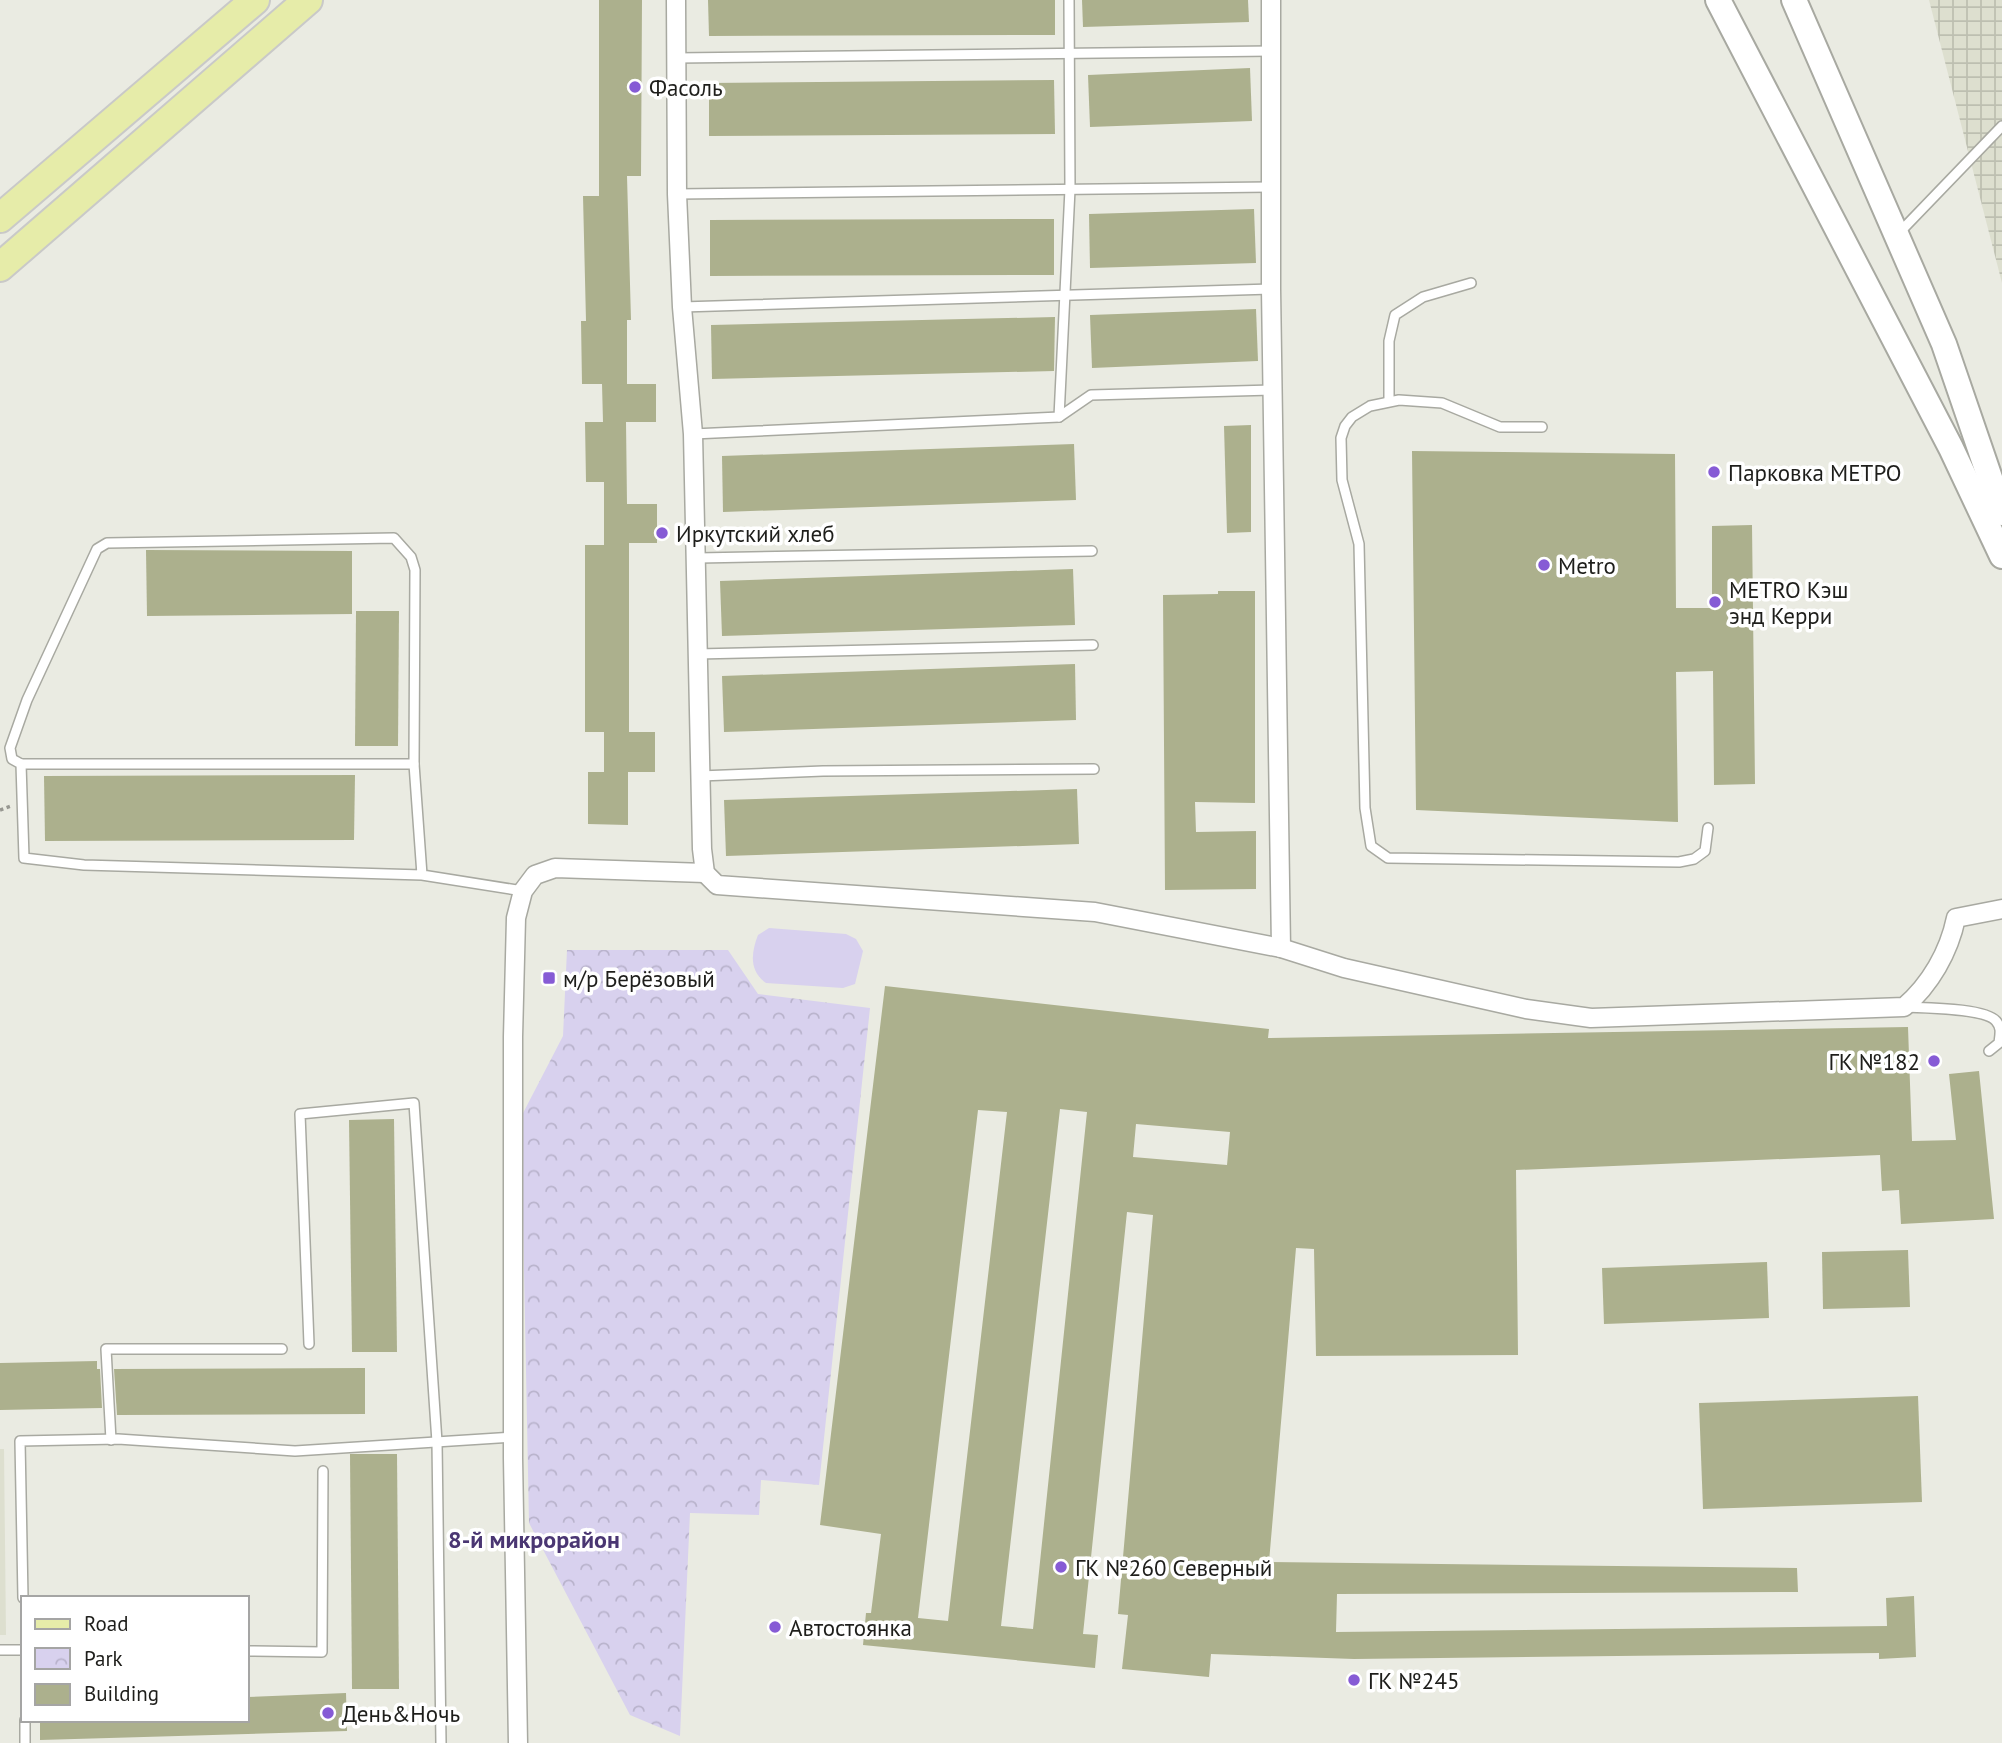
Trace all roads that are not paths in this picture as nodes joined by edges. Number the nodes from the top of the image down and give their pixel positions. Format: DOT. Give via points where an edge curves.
graph roads {
  1 [pos="255,0"];
  2 [pos="308,0"];
  3 [pos="676,0"];
  4 [pos="1069,0"];
  5 [pos="1271,0"];
  6 [pos="1717,0"];
  7 [pos="1794,0"];
  8 [pos="1272,51"];
  9 [pos="1069,53"];
  10 [pos="676,58"];
  11 [pos="2002,126"];
  12 [pos="1270,187"];
  13 [pos="1070,189"];
  14 [pos="677,194"];
  15 [pos="0,218"];
  16 [pos="1896,236"];
  17 [pos="0,267"];
  18 [pos="1471,283"];
  19 [pos="1271,289"];
  20 [pos="1065,296"];
  21 [pos="682,307"];
  22 [pos="1273,390"];
  23 [pos="1389,400"];
  24 [pos="1059,417"];
  25 [pos="1542,427"];
  26 [pos="693,434"];
  27 [pos="2002,513"];
  28 [pos="1092,551"];
  29 [pos="2002,556"];
  30 [pos="698,558"];
  31 [pos="1093,645"];
  32 [pos="697,654"];
  33 [pos="21,764"];
  34 [pos="414,764"];
  35 [pos="1094,769"];
  36 [pos="700,776"];
  37 [pos="1708,828"];
  38 [pos="705,873"];
  39 [pos="422,875"];
  40 [pos="523,891"];
  41 [pos="2002,909"];
  42 [pos="1282,948"];
  43 [pos="1903,1007"];
  44 [pos="1989,1051"];
  45 [pos="309,1344"];
  46 [pos="282,1349"];
  47 [pos="513,1437"];
  48 [pos="111,1440"];
  49 [pos="437,1441"];
  50 [pos="323,1471"];
  51 [pos="23,1596"];
  52 [pos="0,1650"];
  53 [pos="21,1650"];
  54 [pos="248,1651"];
  55 [pos="25,1722"];
  56 [pos="25,1743"];
  57 [pos="441,1743"];
  58 [pos="517,1743"];
  1 -- 15 [label="main road"];
  2 -- 17 [label="main road"];
  3 -- 10 [label="street"];
  4 -- 9 [label="lane"];
  5 -- 8 [label="street"];
  6 -- 29 [label="main road" via="1945,436"];
  7 -- 16 [label="main road"];
  8 -- 9 [label="lane"];
  8 -- 12 [label="street"];
  9 -- 10 [label="lane"];
  9 -- 13 [label="lane"];
  10 -- 14 [label="street"];
  11 -- 16 [label="lane"];
  12 -- 13 [label="lane"];
  12 -- 19 [label="street"];
  13 -- 14 [label="lane"];
  13 -- 20 [label="lane"];
  14 -- 21 [label="street"];
  16 -- 27 [label="main road" via="1944,344"];
  18 -- 23 [label="lane" via="1423,297 1395,315 1388,341"];
  19 -- 20 [label="lane"];
  19 -- 22 [label="street"];
  20 -- 21 [label="lane"];
  20 -- 24 [label="lane"];
  21 -- 26 [label="street"];
  22 -- 24 [label="lane" via="1091,394"];
  22 -- 42 [label="street"];
  23 -- 25 [label="lane" via="1442,403 1500,426"];
  23 -- 37 [label="lane" via="1352,417 1342,432 1341,447 1342,480 1359,544 1365,808 1367,836 1375,852 1388,858 1679,862 1705,851"];
  24 -- 26 [label="lane"];
  26 -- 30 [label="street"];
  28 -- 30 [label="lane"];
  30 -- 32 [label="street"];
  31 -- 32 [label="lane"];
  32 -- 36 [label="street"];
  33 -- 34 [label="lane"];
  33 -- 34 [label="lane" via="12,759 10,748 27,700 97,549 107,543 394,538 411,557 415,570"];
  33 -- 39 [label="lane" via="24,858 85,865"];
  34 -- 39 [label="lane"];
  35 -- 36 [label="lane"];
  36 -- 38 [label="street"];
  38 -- 40 [label="street" via="555,868 535,875"];
  38 -- 42 [label="street" via="717,885 778,892 1095,912"];
  39 -- 40 [label="lane"];
  40 -- 47 [label="street" via="516,918 513,1037"];
  41 -- 43 [label="street" via="1956,918 1948,947 1933,973"];
  42 -- 43 [label="street" via="1370,974 1526,1009 1591,1018"];
  43 -- 44 [label="lane" via="1984,1013 2001,1031 1999,1042"];
  45 -- 49 [label="lane" via="300,1114 414,1103"];
  46 -- 48 [label="lane" via="106,1349"];
  47 -- 49 [label="lane"];
  47 -- 58 [label="street"];
  48 -- 49 [label="lane" via="295,1451"];
  48 -- 51 [label="lane" via="20,1441"];
  49 -- 57 [label="lane"];
  50 -- 54 [label="lane" via="322,1652"];
  52 -- 53 [label="lane"];
  55 -- 56 [label="lane"];
}
